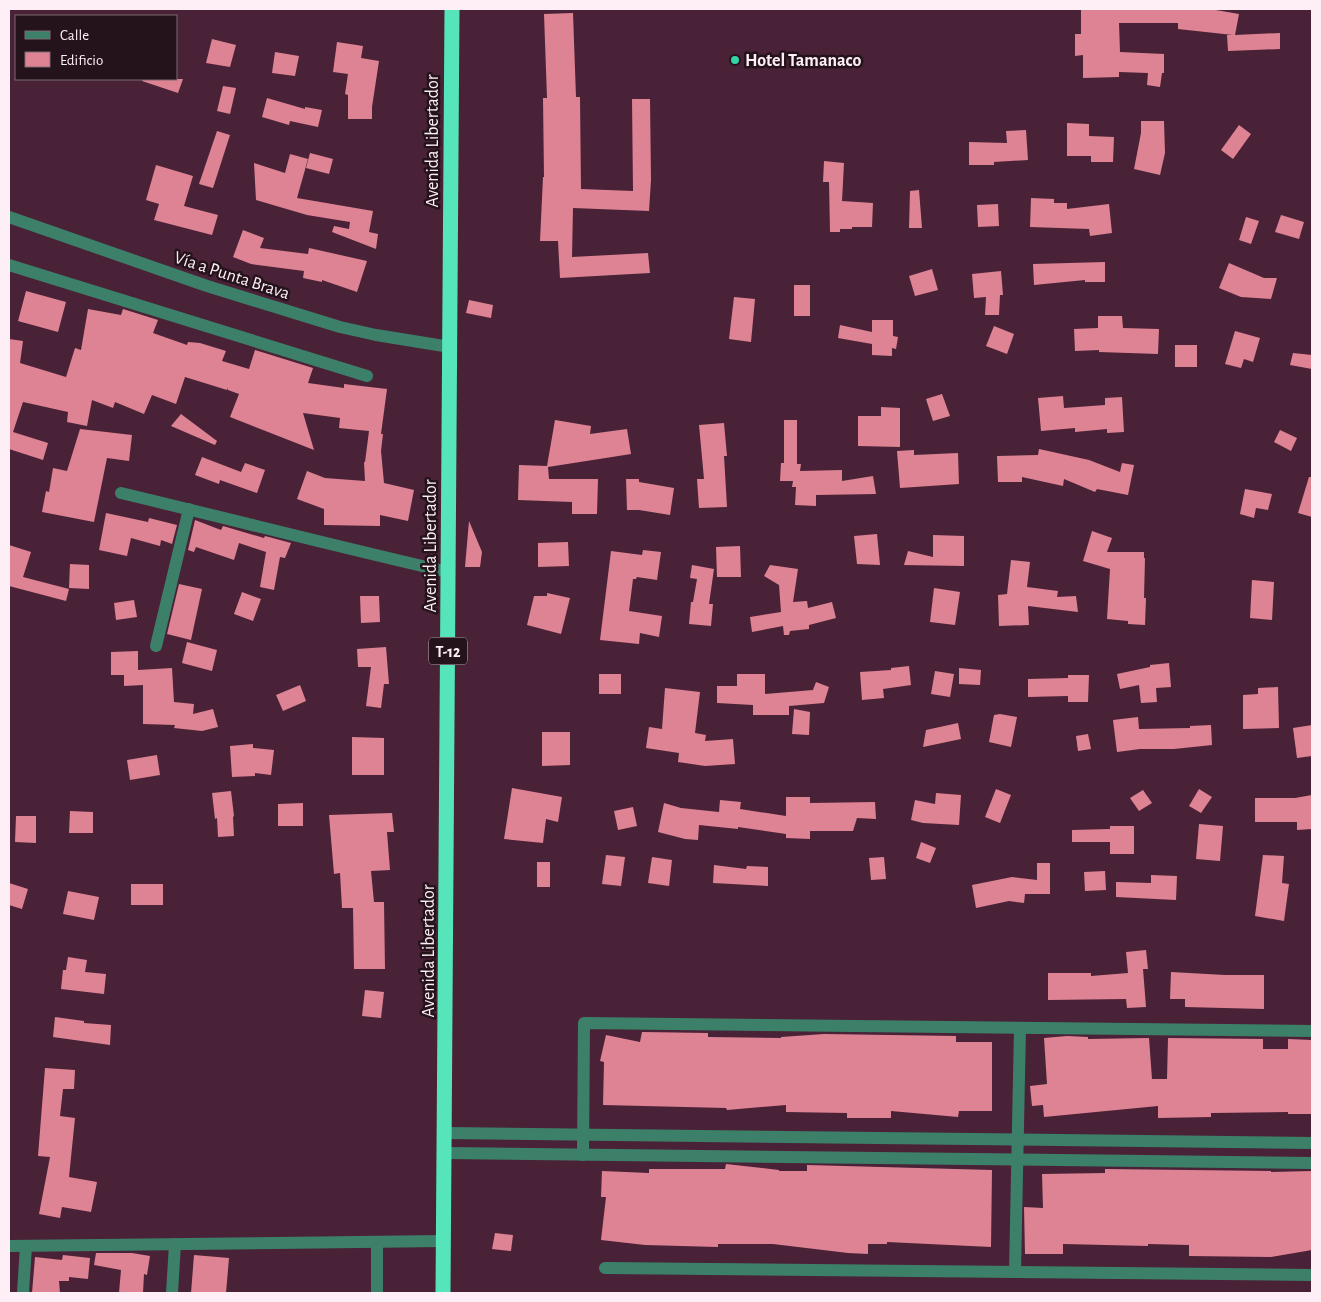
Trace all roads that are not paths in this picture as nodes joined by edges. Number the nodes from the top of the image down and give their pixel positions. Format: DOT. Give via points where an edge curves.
graph roads {
  1 [pos="452,9"];
  2 [pos="9,217"];
  3 [pos="9,265"];
  4 [pos="450,347"];
  5 [pos="367,376"];
  6 [pos="121,493"];
  7 [pos="188,509"];
  8 [pos="448,572"];
  9 [pos="156,646"];
  10 [pos="1020,1028"];
  11 [pos="1312,1031"];
  12 [pos="445,1133"];
  13 [pos="584,1135"];
  14 [pos="1018,1140"];
  15 [pos="1312,1142"];
  16 [pos="445,1153"];
  17 [pos="583,1154"];
  18 [pos="1017,1159"];
  19 [pos="1312,1163"];
  20 [pos="444,1241"];
  21 [pos="377,1242"];
  22 [pos="175,1244"];
  23 [pos="9,1246"];
  24 [pos="26,1246"];
  25 [pos="605,1268"];
  26 [pos="1015,1272"];
  27 [pos="1312,1276"];
  28 [pos="23,1293"];
  29 [pos="172,1293"];
  30 [pos="377,1293"];
  31 [pos="443,1293"];
  1 -- 4 [label="highway, Avenida Libertador / T-12"];
  2 -- 4 [label="street, Vía a Punta Brava" via="207,286 340,326 376,336"];
  3 -- 5 [label="street"];
  4 -- 8 [label="highway, Avenida Libertador / T-12"];
  6 -- 7 [label="street"];
  7 -- 8 [label="street"];
  7 -- 9 [label="street"];
  8 -- 12 [label="highway, Avenida Libertador / T-12"];
  10 -- 11 [label="street"];
  10 -- 13 [label="street" via="584,1023"];
  10 -- 14 [label="street"];
  12 -- 13 [label="street"];
  12 -- 16 [label="highway, Avenida Libertador / T-12"];
  13 -- 14 [label="street"];
  13 -- 17 [label="street"];
  14 -- 15 [label="street"];
  14 -- 18 [label="street"];
  16 -- 17 [label="street"];
  16 -- 20 [label="highway, Avenida Libertador / T-12"];
  17 -- 18 [label="street"];
  18 -- 19 [label="street"];
  18 -- 26 [label="street"];
  20 -- 21 [label="street"];
  20 -- 31 [label="highway, Avenida Libertador / T-12"];
  21 -- 22 [label="street"];
  21 -- 30 [label="street"];
  22 -- 24 [label="street"];
  22 -- 29 [label="street"];
  23 -- 24 [label="street"];
  24 -- 28 [label="street"];
  25 -- 26 [label="street"];
  26 -- 27 [label="street"];
}
